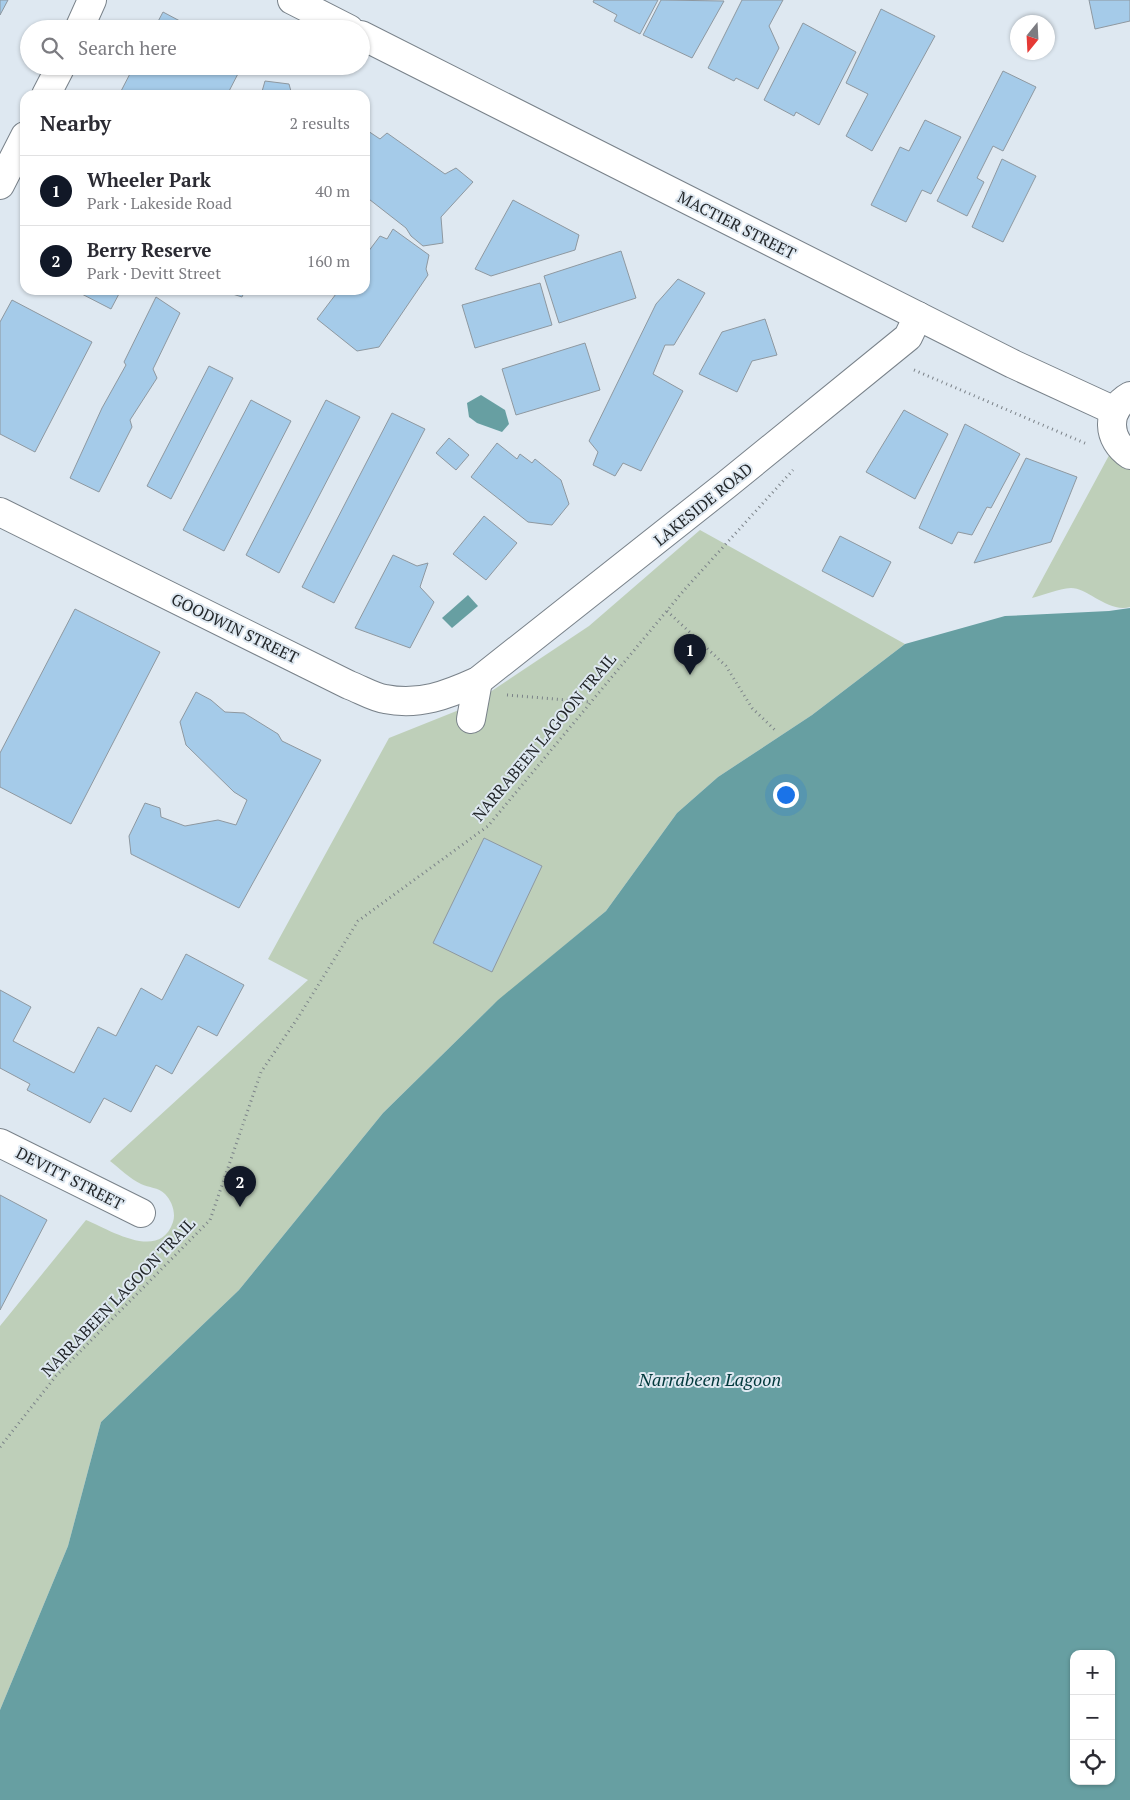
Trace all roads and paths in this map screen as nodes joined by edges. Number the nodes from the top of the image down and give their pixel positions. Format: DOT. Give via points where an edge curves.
graph roads {
  1 [pos="92,0"];
  2 [pos="292,0"];
  3 [pos="83,20"];
  4 [pos="331,20"];
  5 [pos="370,40"];
  6 [pos="56,75"];
  7 [pos="49,90"];
  8 [pos="20,146"];
  9 [pos="0,185"];
  10 [pos="918,316"];
  11 [pos="908,374"];
  12 [pos="1122,404"];
  13 [pos="1091,446"];
  14 [pos="1130,455"];
  15 [pos="798,464"];
  16 [pos="0,512"];
  17 [pos="667,611"];
  18 [pos="478,681"];
  19 [pos="471,719"];
  20 [pos="777,732"];
  21 [pos="0,1143"];
  22 [pos="141,1213"];
  23 [pos="0,1447"];
  1 -- 3 [label="street"];
  2 -- 4 [label="street"];
  5 -- 10 [label="street, MACTIER STREET"];
  6 -- 7 [label="street"];
  8 -- 9 [label="street"];
  10 -- 12 [label="street, MACTIER STREET"];
  10 -- 18 [label="street, LAKESIDE ROAD" via="908,337"];
  11 -- 13 [label="path" via="916,368"];
  12 -- 14 [label="street" via="1111,421 1115,441"];
  15 -- 17 [label="path, NARRABEEN LAGOON TRAIL"];
  16 -- 18 [label="street, GOODWIN STREET" via="349,685 384,699 412,701 443,697"];
  17 -- 20 [label="path" via="726,666 752,708"];
  17 -- 23 [label="path, NARRABEEN LAGOON TRAIL" via="488,826 358,921 300,1016 261,1072 210,1220 56,1376"];
  18 -- 19 [label="street"];
  21 -- 22 [label="street, DEVITT STREET"];
}
